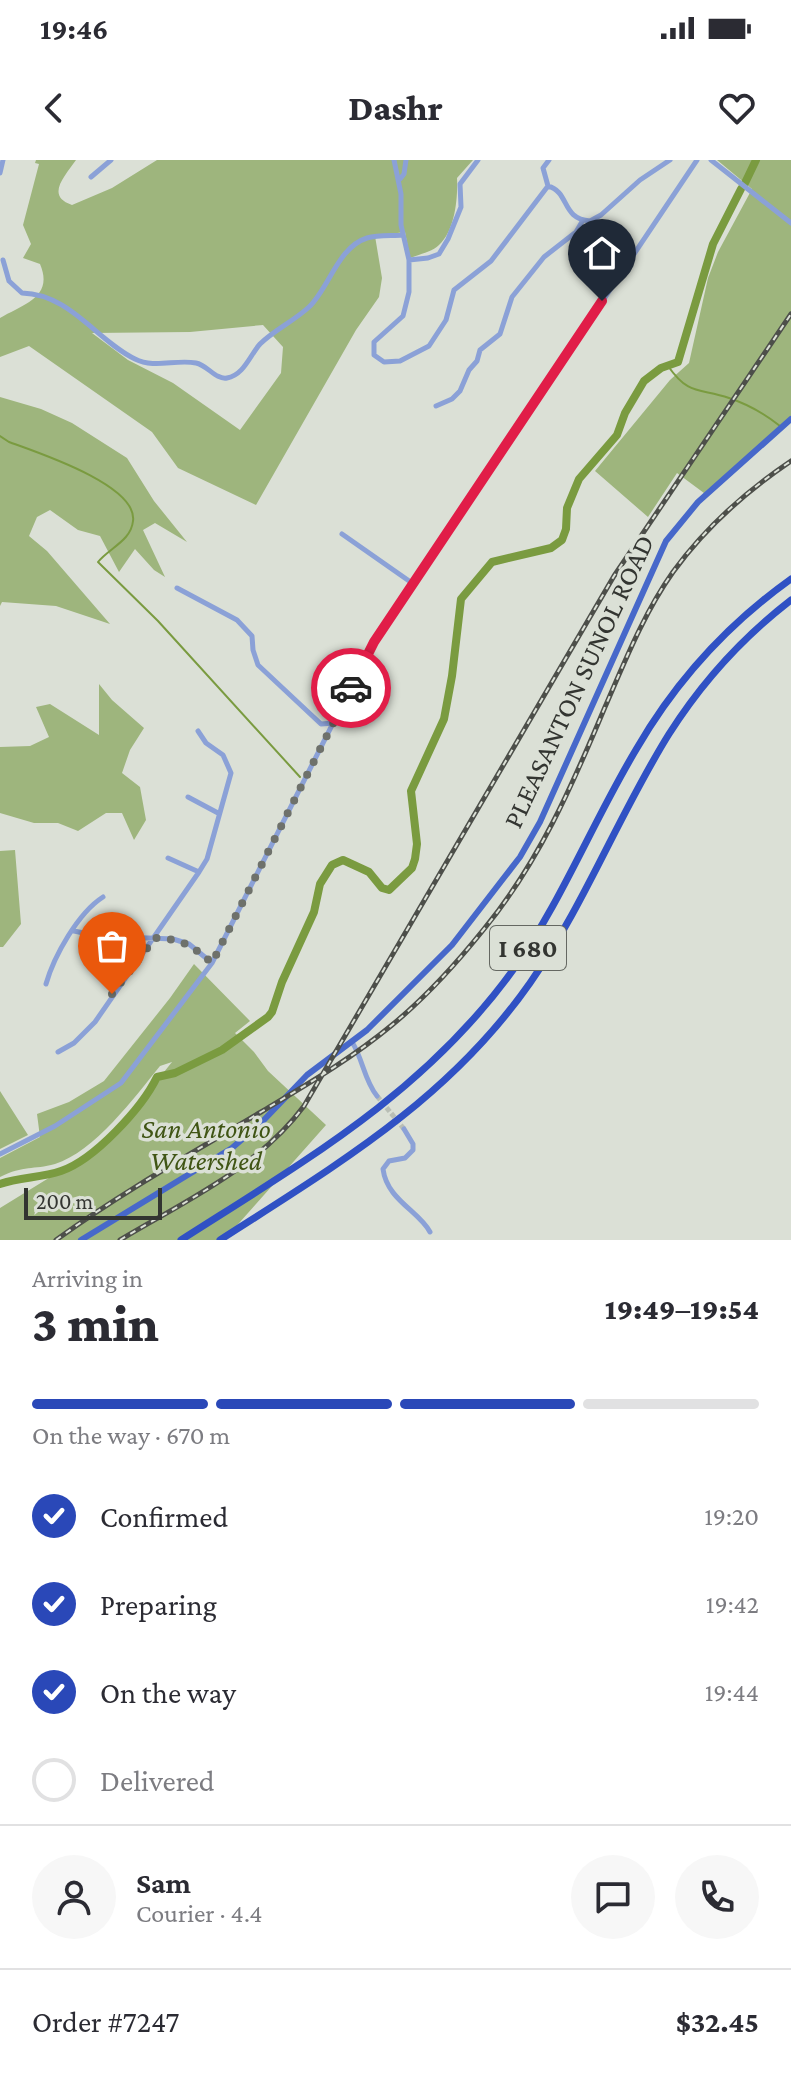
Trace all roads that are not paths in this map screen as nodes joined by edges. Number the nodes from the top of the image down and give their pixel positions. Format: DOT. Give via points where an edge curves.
graph roads {
  1 [pos="3,160"];
  2 [pos="111,160"];
  3 [pos="394,160"];
  4 [pos="406,160"];
  5 [pos="478,160"];
  6 [pos="549,160"];
  7 [pos="670,160"];
  8 [pos="697,160"];
  9 [pos="711,160"];
  10 [pos="0,173"];
  11 [pos="91,177"];
  12 [pos="399,180"];
  13 [pos="548,186"];
  14 [pos="583,220"];
  15 [pos="791,223"];
  16 [pos="403,235"];
  17 [pos="2,258"];
  18 [pos="409,260"];
  19 [pos="436,406"];
  20 [pos="791,419"];
  21 [pos="342,534"];
  22 [pos="791,579"];
  23 [pos="412,583"];
  24 [pos="177,588"];
  25 [pos="791,600"];
  26 [pos="335,723"];
  27 [pos="198,731"];
  28 [pos="188,797"];
  29 [pos="218,813"];
  30 [pos="168,858"];
  31 [pos="199,872"];
  32 [pos="103,897"];
  33 [pos="74,931"];
  34 [pos="155,938"];
  35 [pos="212,963"];
  36 [pos="46,984"];
  37 [pos="352,1042"];
  38 [pos="58,1052"];
  39 [pos="377,1096"];
  40 [pos="404,1129"];
  41 [pos="0,1154"];
  42 [pos="430,1232"];
  43 [pos="81,1240"];
  44 [pos="181,1240"];
  45 [pos="220,1240"];
  1 -- 10 [label="street"];
  2 -- 11 [label="street"];
  3 -- 12 [label="street"];
  4 -- 12 [label="street"];
  5 -- 18 [label="street" via="460,184 461,207 439,254"];
  6 -- 13 [label="street" via="543,168"];
  7 -- 14 [label="street" via="601,215"];
  8 -- 23 [label="street"];
  9 -- 15 [label="street"];
  12 -- 16 [label="street"];
  13 -- 14 [label="street" via="555,188 571,214"];
  13 -- 18 [label="street" via="491,261 454,290 446,320 429,346 400,361 384,362 376,358 373,347 405,310"];
  14 -- 19 [label="street" via="512,297 500,334 480,350 460,391"];
  16 -- 17 [label="street" via="357,243 309,307 263,342 229,378 196,363 154,365 135,359 61,304 37,293 22,293 9,281"];
  16 -- 18 [label="street"];
  20 -- 37 [label="main road, PLEASANTON SUNOL ROAD" via="698,502 666,541 547,809 520,857 452,945"];
  21 -- 23 [label="street"];
  22 -- 44 [label="highway, I 680" via="732,627 671,695 549,915 469,1025 368,1117"];
  23 -- 26 [label="street" via="374,642"];
  24 -- 26 [label="street" via="237,620 252,636 258,665 321,724"];
  25 -- 45 [label="highway, I 680" via="724,662 686,709 567,926 485,1039 382,1134"];
  26 -- 35 [label="street"];
  27 -- 29 [label="street" via="223,755 231,773"];
  28 -- 29 [label="street"];
  29 -- 31 [label="street"];
  30 -- 31 [label="street"];
  31 -- 34 [label="street"];
  32 -- 33 [label="street"];
  33 -- 34 [label="street"];
  33 -- 36 [label="street"];
  34 -- 35 [label="street" via="189,944"];
  34 -- 38 [label="street" via="95,1022"];
  35 -- 41 [label="street" via="121,1083"];
  37 -- 39 [label="street"];
  37 -- 43 [label="main road, PLEASANTON SUNOL ROAD" via="307,1075 232,1148"];
  40 -- 42 [label="street" via="413,1150 389,1161 384,1176 405,1208"];
}
